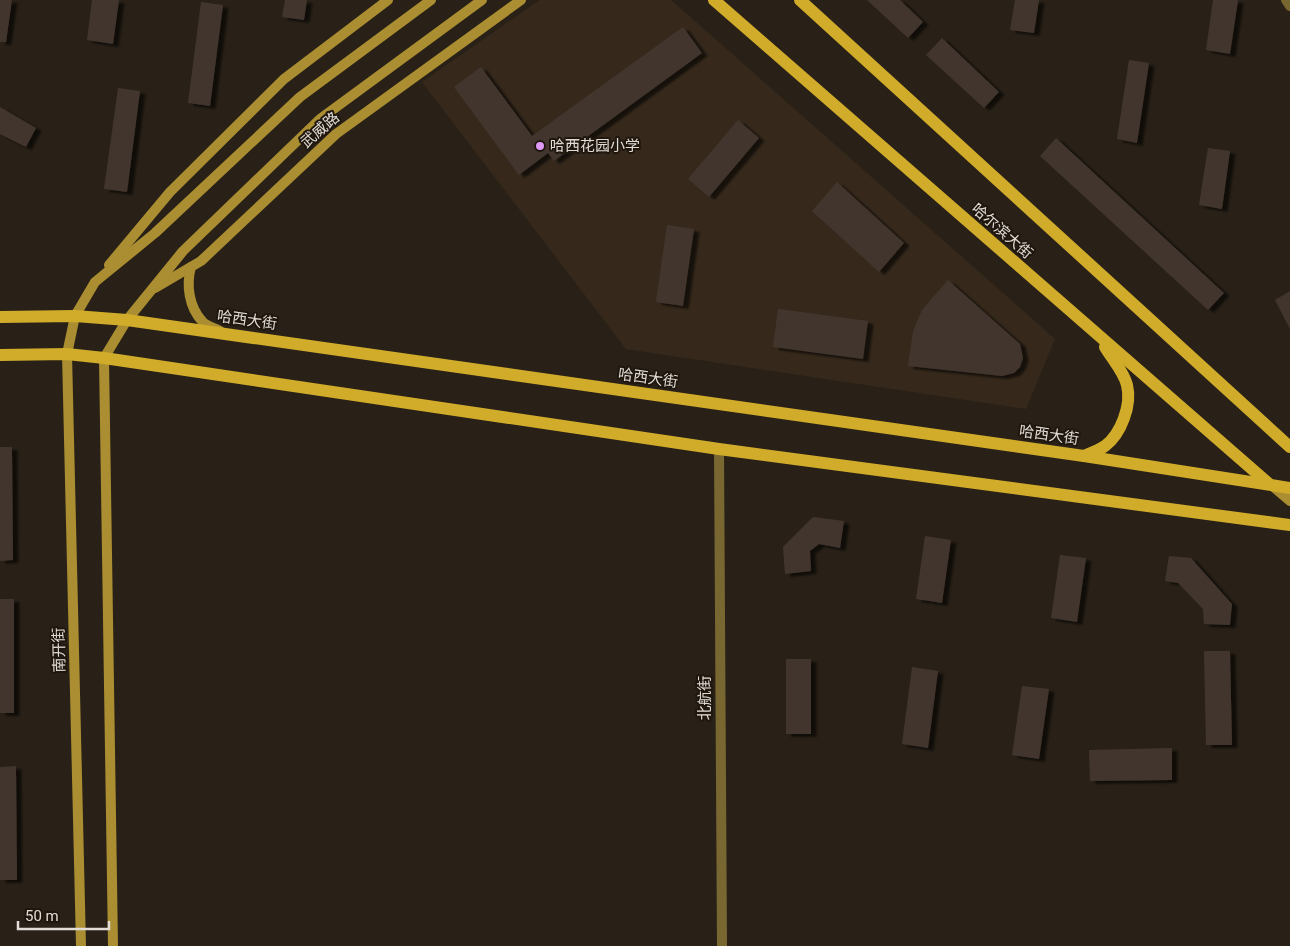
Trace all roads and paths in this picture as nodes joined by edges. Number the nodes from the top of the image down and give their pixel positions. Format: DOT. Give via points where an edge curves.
graph roads {
  1 [pos="388,0"];
  2 [pos="431,0"];
  3 [pos="482,0"];
  4 [pos="521,0"];
  5 [pos="714,0"];
  6 [pos="800,0"];
  7 [pos="1286,0"];
  8 [pos="1290,6"];
  9 [pos="191,267"];
  10 [pos="95,282"];
  11 [pos="148,292"];
  12 [pos="75,316"];
  13 [pos="0,317"];
  14 [pos="127,320"];
  15 [pos="228,334"];
  16 [pos="1100,338"];
  17 [pos="67,354"];
  18 [pos="0,355"];
  19 [pos="104,358"];
  20 [pos="1290,447"];
  21 [pos="719,449"];
  22 [pos="1084,456"];
  23 [pos="1269,484"];
  24 [pos="1290,488"];
  25 [pos="1290,501"];
  26 [pos="1270,523"];
  27 [pos="1290,525"];
  28 [pos="1290,531"];
  29 [pos="81,946"];
  30 [pos="113,946"];
  31 [pos="722,946"];
  1 -- 10 [label="main road" via="284,79 170,192"];
  2 -- 10 [label="main road" via="300,97 156,233"];
  3 -- 11 [label="main road, 武威路" via="320,119 183,251"];
  4 -- 9 [label="main road, 武威路" via="336,134"];
  5 -- 16 [label="main road, 哈尔滨大街"];
  6 -- 20 [label="main road"];
  7 -- 8 [label="street"];
  9 -- 11 [label="main road, 武威路"];
  9 -- 15 [label="main road" via="188,277 193,308 203,323"];
  10 -- 12 [label="main road"];
  11 -- 14 [label="main road, 武威路"];
  12 -- 13 [label="main road, 哈西大街"];
  12 -- 14 [label="main road, 哈西大街"];
  12 -- 17 [label="main road"];
  14 -- 15 [label="main road, 哈西大街"];
  14 -- 19 [label="main road, 武威路"];
  15 -- 22 [label="main road, 哈西大街"];
  16 -- 22 [label="main road" via="1127,384 1128,399 1124,420 1117,432 1106,445"];
  16 -- 23 [label="main road, 哈尔滨大街"];
  17 -- 18 [label="main road"];
  17 -- 19 [label="main road"];
  17 -- 29 [label="main road, 南开街"];
  19 -- 21 [label="main road"];
  19 -- 30 [label="main road"];
  21 -- 26 [label="main road"];
  21 -- 31 [label="street, 北航街"];
  22 -- 23 [label="main road, 哈西大街"];
  23 -- 24 [label="main road, 哈西大街"];
  23 -- 25 [label="main road"];
  26 -- 27 [label="main road"];
  26 -- 28 [label="main road"];
}
